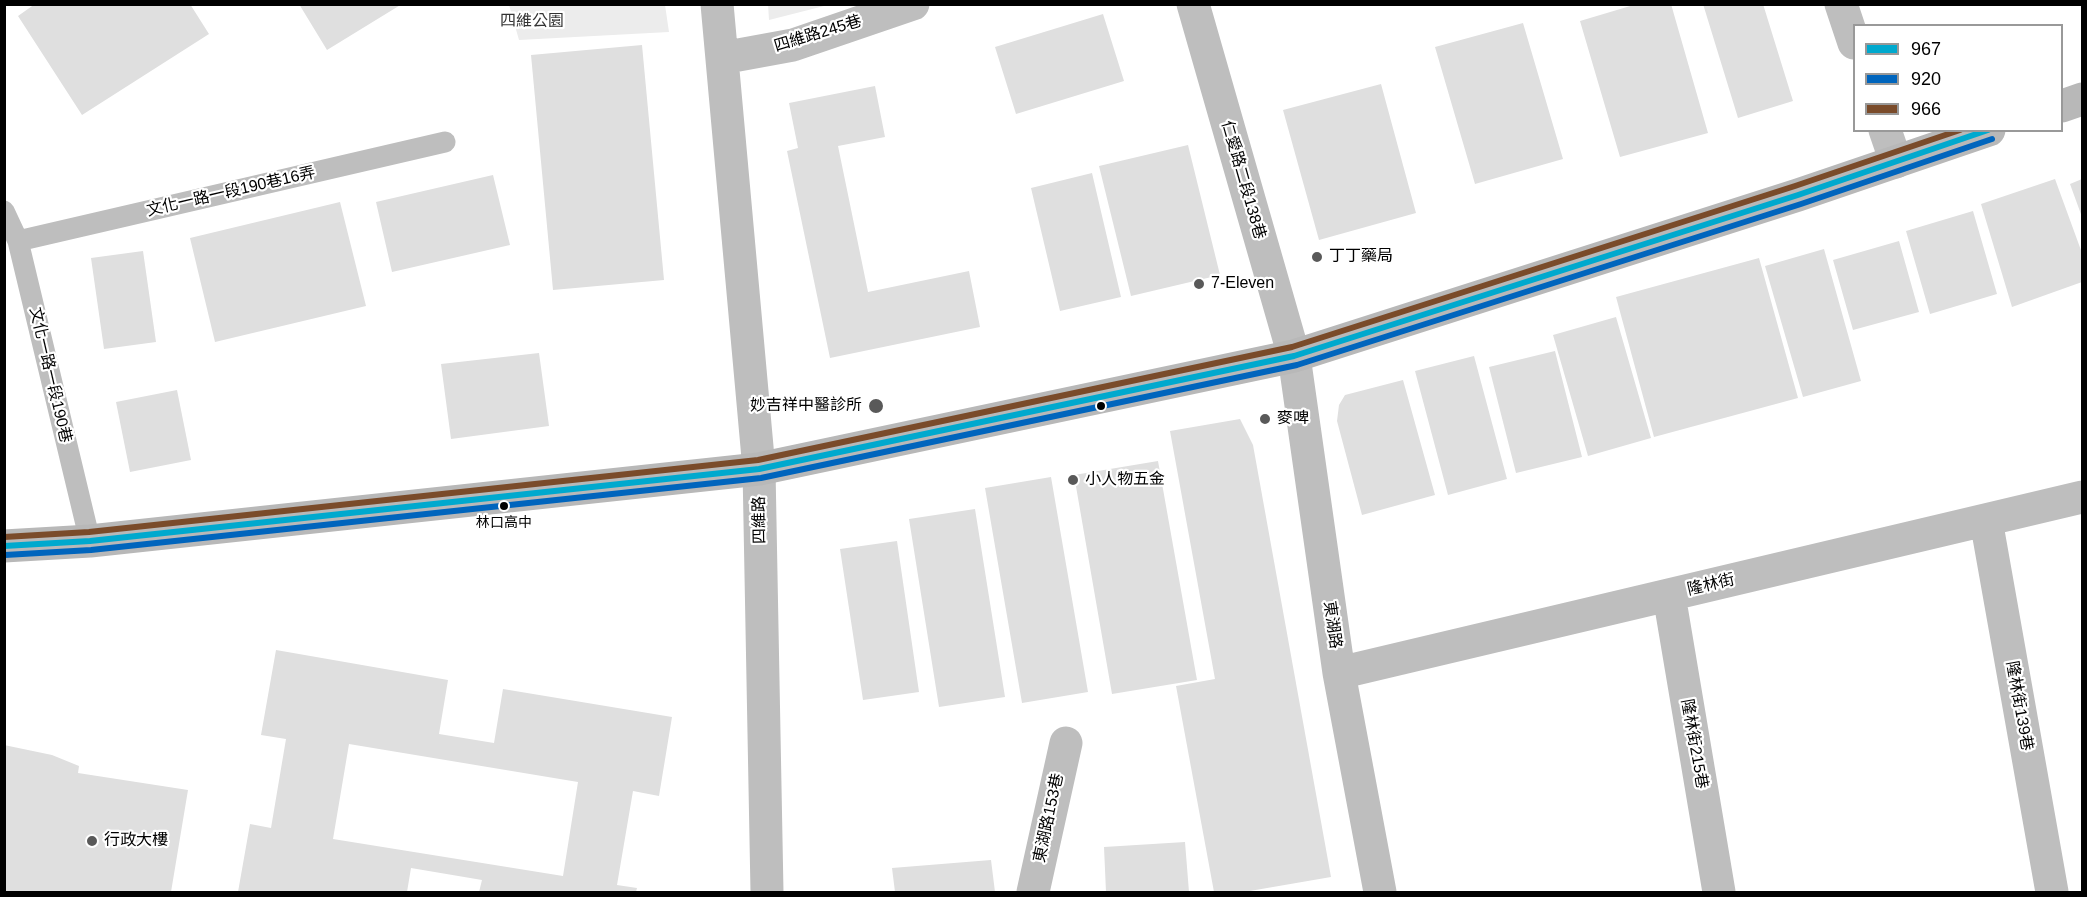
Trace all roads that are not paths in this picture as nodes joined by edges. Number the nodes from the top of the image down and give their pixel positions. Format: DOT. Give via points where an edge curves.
graph roads {
  1 [pos="717,4"];
  2 [pos="913,4"];
  3 [pos="1193,4"];
  4 [pos="1841,4"];
  5 [pos="1853,40"];
  6 [pos="722,58"];
  7 [pos="2082,99"];
  8 [pos="2063,105"];
  9 [pos="1886,132"];
  10 [pos="1983,132"];
  11 [pos="445,142"];
  12 [pos="1896,162"];
  13 [pos="4,211"];
  14 [pos="18,241"];
  15 [pos="1294,356"];
  16 [pos="759,469"];
  17 [pos="2082,497"];
  18 [pos="1986,520"];
  19 [pos="90,541"];
  20 [pos="4,546"];
  21 [pos="1669,595"];
  22 [pos="1339,673"];
  23 [pos="1066,743"];
  24 [pos="767,892"];
  25 [pos="1033,892"];
  26 [pos="1380,892"];
  27 [pos="1719,892"];
  28 [pos="2052,892"];
  1 -- 6 [label="street, 四維路"];
  2 -- 6 [label="street, 四維路245巷" via="793,45"];
  3 -- 15 [label="street, 仁愛路二段138巷"];
  4 -- 5 [label="street"];
  6 -- 16 [label="street, 四維路"];
  7 -- 8 [label="main road"];
  9 -- 12 [label="street"];
  10 -- 12 [label="main road"];
  11 -- 14 [label="lane, 文化一路一段190巷16弄"];
  12 -- 15 [label="main road"];
  13 -- 14 [label="lane, 文化一路一段190巷"];
  14 -- 19 [label="lane, 文化一路一段190巷"];
  15 -- 16 [label="main road"];
  15 -- 22 [label="street, 東湖路"];
  16 -- 19 [label="main road"];
  16 -- 24 [label="street, 四維路"];
  17 -- 18 [label="street, 隆林街"];
  18 -- 21 [label="street, 隆林街"];
  18 -- 28 [label="street, 隆林街139巷"];
  19 -- 20 [label="main road"];
  21 -- 22 [label="street, 隆林街"];
  21 -- 27 [label="street, 隆林街215巷"];
  22 -- 26 [label="street, 東湖路"];
  23 -- 25 [label="street, 東湖路153巷"];
}
